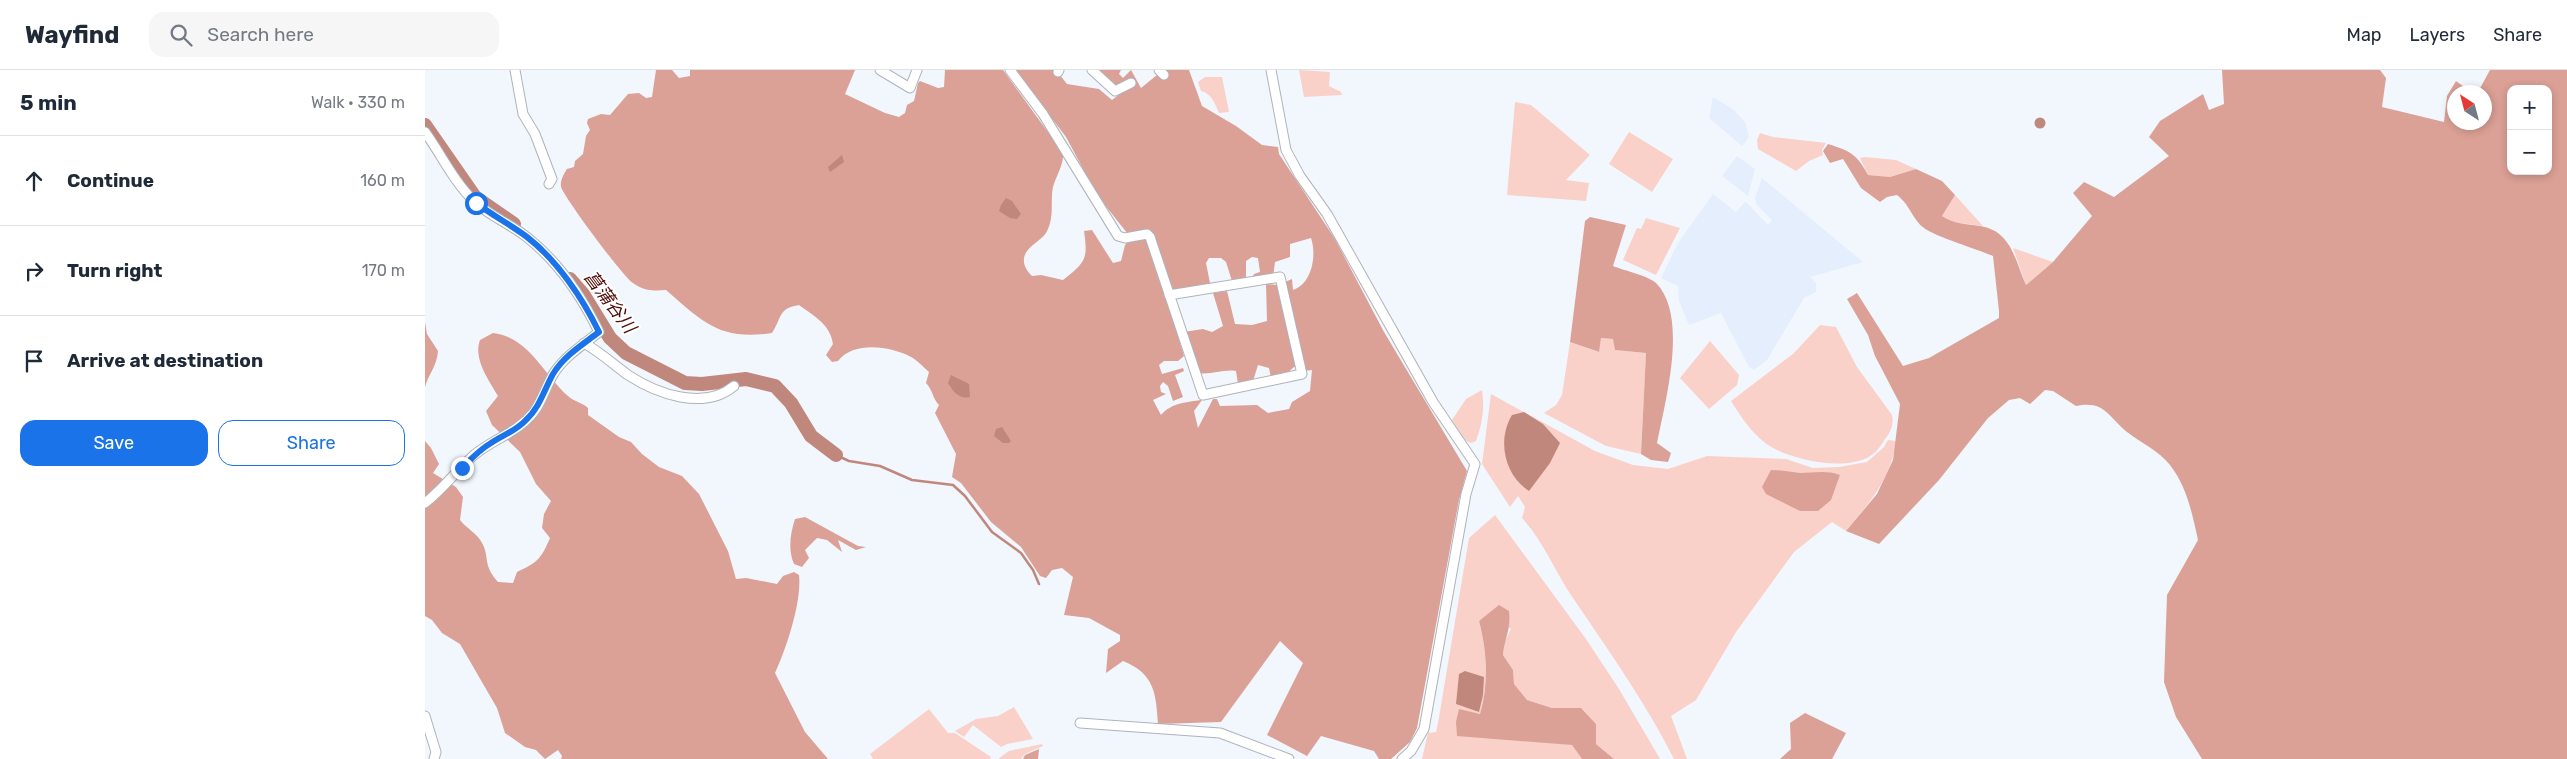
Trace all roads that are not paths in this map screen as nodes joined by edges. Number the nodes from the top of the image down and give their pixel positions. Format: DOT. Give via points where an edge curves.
graph roads {
  1 [pos="515,70"];
  2 [pos="881,70"];
  3 [pos="917,70"];
  4 [pos="1010,70"];
  5 [pos="1092,70"];
  6 [pos="1271,70"];
  7 [pos="1131,83"];
  8 [pos="425,132"];
  9 [pos="549,184"];
  10 [pos="1169,295"];
  11 [pos="584,343"];
  12 [pos="734,386"];
  13 [pos="425,503"];
  14 [pos="425,716"];
  15 [pos="1080,723"];
  16 [pos="434,759"];
  17 [pos="1289,759"];
  18 [pos="1402,759"];
  1 -- 9 [label="street" via="523,114 535,134 552,179"];
  2 -- 3 [label="street" via="910,88"];
  4 -- 10 [label="street" via="1043,114 1118,236 1147,234"];
  5 -- 7 [label="street" via="1115,91"];
  6 -- 18 [label="street" via="1286,150 1327,214 1433,402 1475,464 1466,494 1424,729 1411,751"];
  8 -- 11 [label="street" via="467,194 529,238 574,288 599,332"];
  10 -- 10 [label="street" via="1203,395 1302,374 1281,277"];
  11 -- 12 [label="street" via="629,376 670,394 693,399 709,398 725,394"];
  11 -- 13 [label="street" via="561,362 544,390 541,402 526,420 473,456"];
  14 -- 16 [label="street" via="436,752"];
  15 -- 17 [label="street" via="1220,733"];
}
